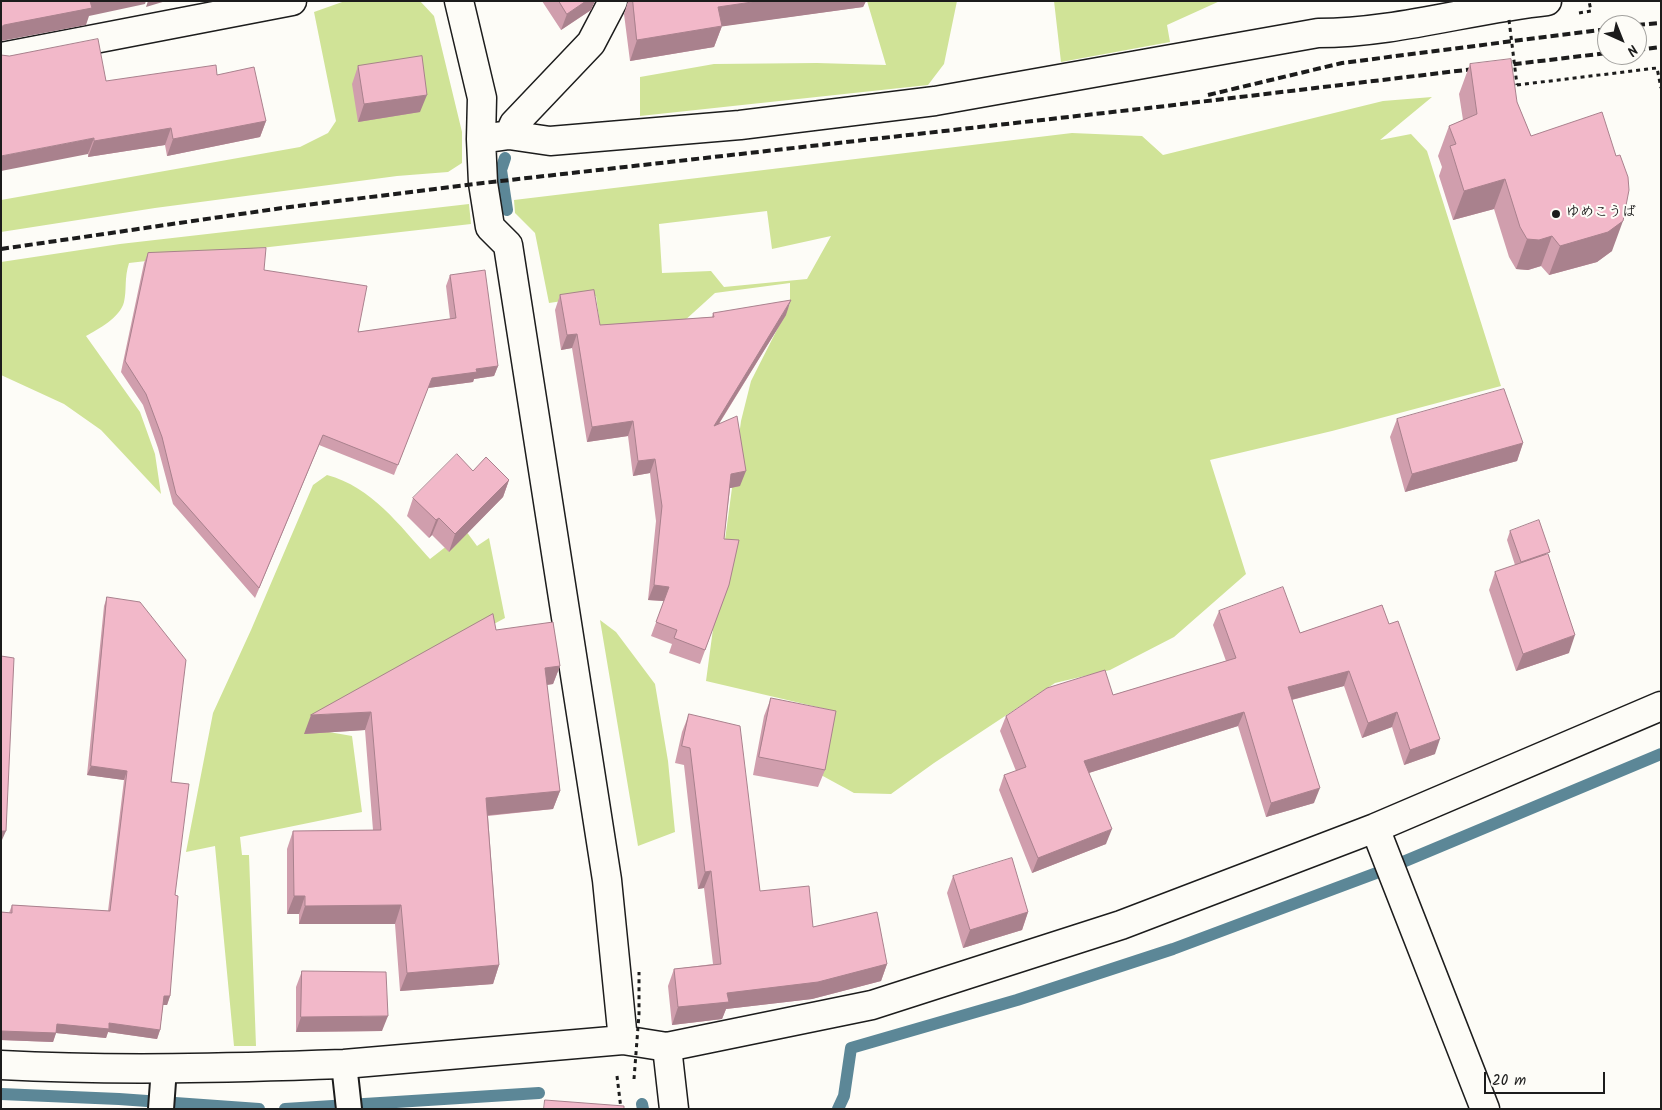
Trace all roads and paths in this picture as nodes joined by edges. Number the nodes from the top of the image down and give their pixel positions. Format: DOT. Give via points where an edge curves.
graph roads {
  1 [pos="292,1"];
  2 [pos="459,1"];
  3 [pos="613,1"];
  4 [pos="1547,1"];
  5 [pos="1589,1"];
  6 [pos="1585,12"];
  7 [pos="1509,20"];
  8 [pos="1,57"];
  9 [pos="1660,79"];
  10 [pos="1661,88"];
  11 [pos="509,135"];
  12 [pos="481,139"];
  13 [pos="1661,706"];
  14 [pos="1375,828"];
  15 [pos="639,972"];
  16 [pos="623,1040"];
  17 [pos="667,1046"];
  18 [pos="344,1064"];
  19 [pos="1,1065"];
  20 [pos="634,1079"];
  21 [pos="162,1090"];
  22 [pos="348,1102"];
  23 [pos="674,1109"];
  24 [pos="1485,1109"];
  1 -- 8 [label="street"];
  2 -- 12 [label="street" via="482,98"];
  3 -- 11 [label="street" via="591,43 514,124"];
  4 -- 11 [label="street" via="1353,33 1318,33 935,101 740,125 550,141"];
  5 -- 6 [label="path" via="1591,11"];
  7 -- 9 [label="path, bridge" via="1517,85 1657,68"];
  9 -- 10 [label="path"];
  11 -- 12 [label="street"];
  12 -- 16 [label="street" via="483,183 490,226 508,245 607,880"];
  13 -- 14 [label="street"];
  14 -- 17 [label="street" via="1121,925 872,1005"];
  14 -- 24 [label="street"];
  15 -- 20 [label="path, bridge"];
  16 -- 17 [label="street"];
  16 -- 18 [label="street"];
  17 -- 23 [label="street"];
  18 -- 21 [label="street"];
  18 -- 22 [label="lane"];
  19 -- 21 [label="street" via="99,1070"];
}
